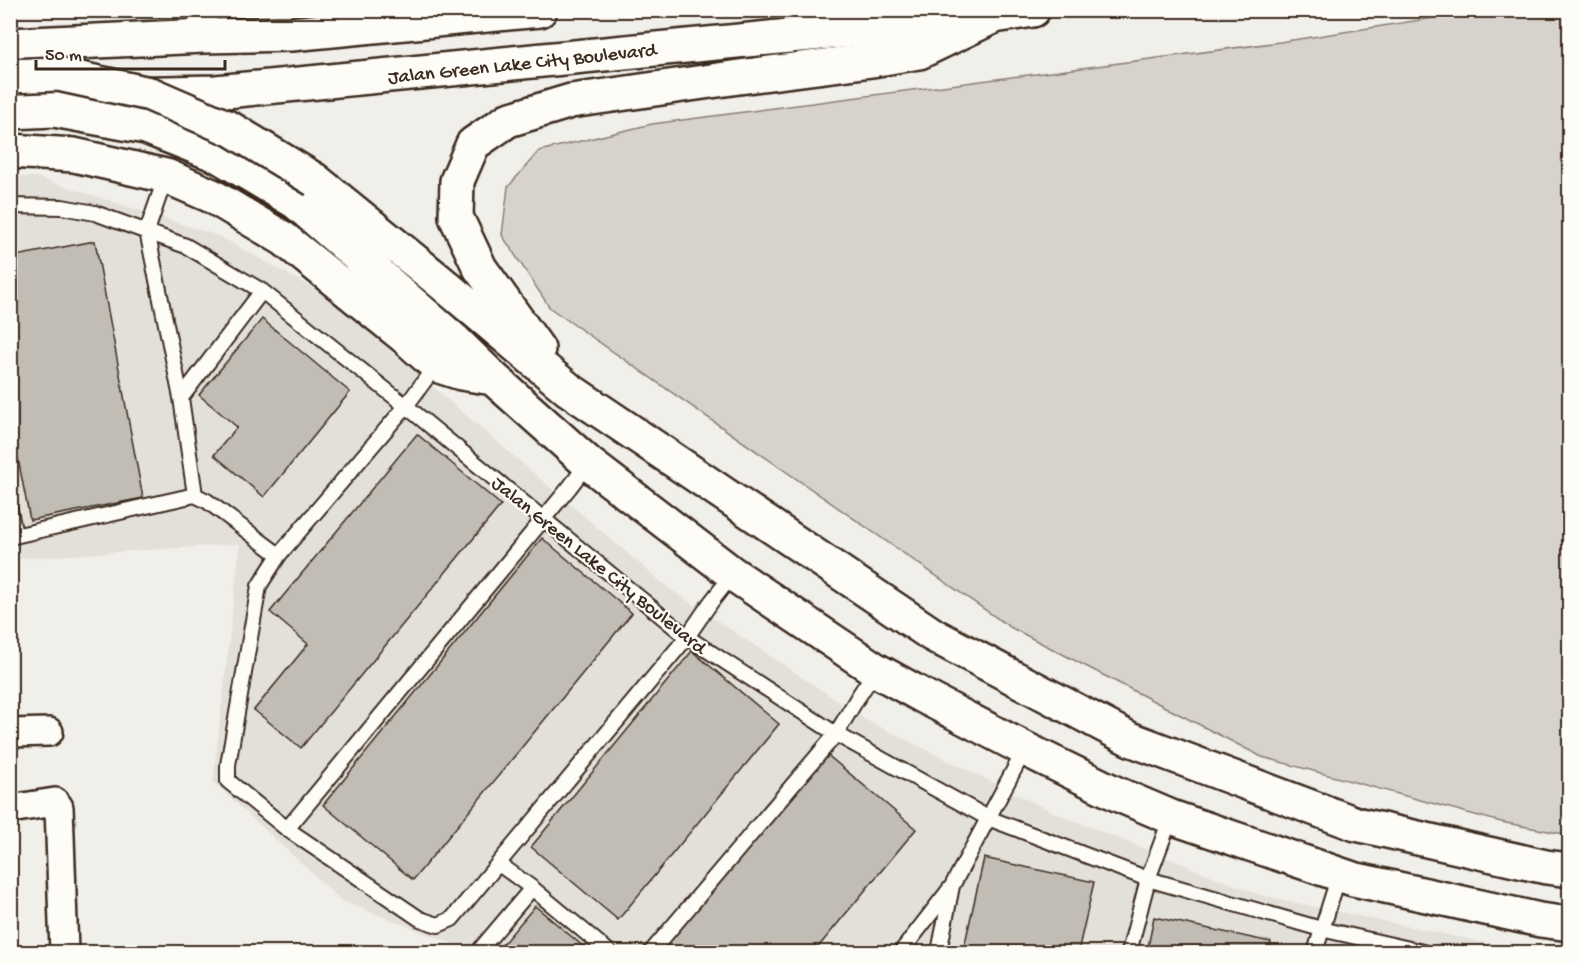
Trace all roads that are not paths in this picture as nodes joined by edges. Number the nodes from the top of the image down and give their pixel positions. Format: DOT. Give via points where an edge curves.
graph roads {
  1 [pos="540,10"];
  2 [pos="1033,10"];
  3 [pos="994,16"];
  4 [pos="203,23"];
  5 [pos="10,45"];
  6 [pos="10,76"];
  7 [pos="10,96"];
  8 [pos="10,112"];
  9 [pos="10,151"];
  10 [pos="166,176"];
  11 [pos="305,191"];
  12 [pos="10,206"];
  13 [pos="147,231"];
  14 [pos="262,291"];
  15 [pos="436,365"];
  16 [pos="493,378"];
  17 [pos="568,389"];
  18 [pos="181,398"];
  19 [pos="406,405"];
  20 [pos="588,463"];
  21 [pos="195,495"];
  22 [pos="10,510"];
  23 [pos="543,519"];
  24 [pos="13,537"];
  25 [pos="279,555"];
  26 [pos="734,574"];
  27 [pos="687,637"];
  28 [pos="876,670"];
  29 [pos="10,732"];
  30 [pos="49,732"];
  31 [pos="836,734"];
  32 [pos="1025,749"];
  33 [pos="10,809"];
  34 [pos="1171,817"];
  35 [pos="988,818"];
  36 [pos="287,829"];
  37 [pos="499,864"];
  38 [pos="1569,870"];
  39 [pos="1339,875"];
  40 [pos="1148,879"];
  41 [pos="952,886"];
  42 [pos="532,888"];
  43 [pos="1569,924"];
  44 [pos="1321,929"];
  45 [pos="64,952"];
  46 [pos="478,952"];
  47 [pos="609,952"];
  48 [pos="651,952"];
  49 [pos="901,952"];
  50 [pos="939,952"];
  51 [pos="1129,952"];
  52 [pos="1315,952"];
  53 [pos="1423,952"];
  1 -- 4 [label="main road" via="291,34"];
  2 -- 3 [label="main road, Jalan Green Lake City Boulevard"];
  3 -- 7 [label="main road, Jalan Green Lake City Boulevard" via="216,92"];
  3 -- 17 [label="main road" via="919,52 571,101 508,120 473,144 457,181 456,217 480,268"];
  4 -- 5 [label="main road"];
  6 -- 11 [label="main road, bridge" via="58,74 150,94 231,129"];
  8 -- 11 [label="main road" via="54,110 146,127"];
  9 -- 10 [label="main road" via="74,156"];
  10 -- 13 [label="lane"];
  10 -- 15 [label="main road" via="212,196 284,239"];
  11 -- 16 [label="main road"];
  11 -- 17 [label="main road" via="437,279"];
  12 -- 13 [label="lane, Jalan Green Lake City Boulevard" via="62,207 95,213"];
  13 -- 14 [label="lane, Jalan Green Lake City Boulevard" via="186,246"];
  13 -- 18 [label="lane"];
  14 -- 18 [label="lane"];
  14 -- 19 [label="lane, Jalan Green Lake City Boulevard"];
  15 -- 16 [label="main road"];
  15 -- 19 [label="lane"];
  16 -- 20 [label="main road"];
  17 -- 38 [label="main road" via="933,635 1130,739 1356,825"];
  18 -- 21 [label="lane"];
  19 -- 23 [label="lane, Jalan Green Lake City Boulevard"];
  19 -- 25 [label="lane"];
  20 -- 23 [label="lane"];
  20 -- 26 [label="main road"];
  21 -- 24 [label="lane"];
  21 -- 25 [label="lane"];
  22 -- 24 [label="lane"];
  23 -- 27 [label="lane, Jalan Green Lake City Boulevard"];
  23 -- 36 [label="lane"];
  25 -- 36 [label="lane" via="259,586 228,782"];
  26 -- 27 [label="lane"];
  26 -- 28 [label="main road"];
  27 -- 31 [label="lane, Jalan Green Lake City Boulevard"];
  27 -- 37 [label="lane"];
  28 -- 31 [label="lane"];
  28 -- 32 [label="main road"];
  29 -- 30 [label="street"];
  31 -- 35 [label="lane, Jalan Green Lake City Boulevard"];
  31 -- 48 [label="lane"];
  32 -- 34 [label="main road"];
  32 -- 35 [label="lane"];
  33 -- 45 [label="street" via="55,802 59,807"];
  34 -- 39 [label="main road"];
  34 -- 40 [label="lane"];
  35 -- 40 [label="lane, Jalan Green Lake City Boulevard"];
  35 -- 41 [label="lane"];
  36 -- 37 [label="lane" via="420,919 438,925 452,919"];
  37 -- 42 [label="lane"];
  39 -- 43 [label="main road"];
  39 -- 44 [label="lane"];
  40 -- 44 [label="lane, Jalan Green Lake City Boulevard"];
  40 -- 51 [label="lane"];
  41 -- 49 [label="lane"];
  41 -- 50 [label="lane"];
  42 -- 46 [label="lane"];
  42 -- 47 [label="lane"];
  44 -- 52 [label="lane"];
  44 -- 53 [label="lane, Jalan Green Lake City Boulevard"];
}
